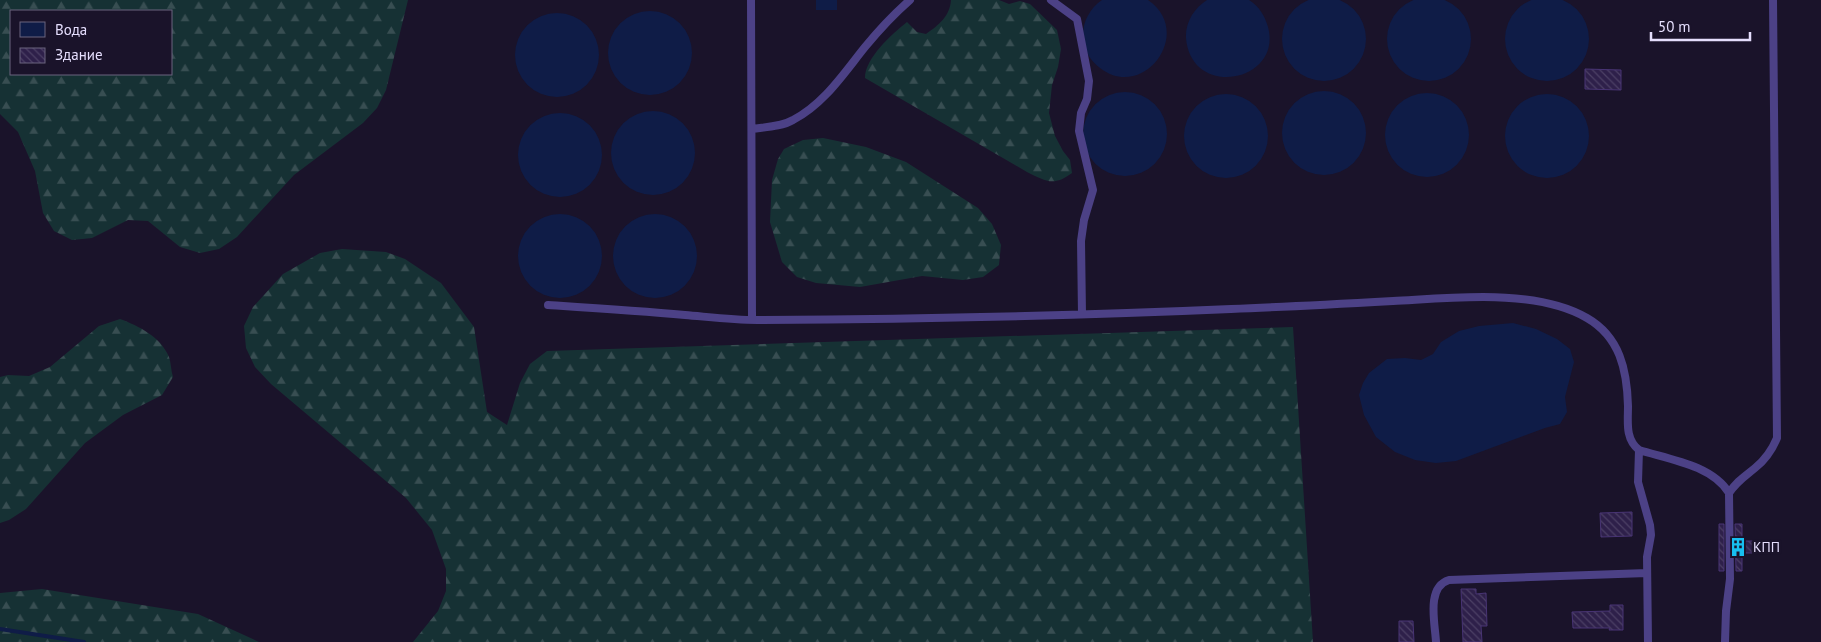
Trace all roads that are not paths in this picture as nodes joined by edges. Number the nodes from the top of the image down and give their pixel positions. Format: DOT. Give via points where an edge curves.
graph roads {
  1 [pos="751,0"];
  2 [pos="910,0"];
  3 [pos="1051,0"];
  4 [pos="1773,0"];
  5 [pos="752,129"];
  6 [pos="548,305"];
  7 [pos="1082,314"];
  8 [pos="752,320"];
  9 [pos="1638,450"];
  10 [pos="1729,493"];
  11 [pos="1647,573"];
  12 [pos="1436,642"];
  13 [pos="1648,642"];
  14 [pos="1726,642"];
  1 -- 5 [label="lane"];
  2 -- 5 [label="lane" via="807,111 792,121"];
  3 -- 7 [label="lane" via="1077,19 1089,81 1079,131 1093,190 1082,241"];
  4 -- 10 [label="lane" via="1777,438 1766,458 1736,482"];
  5 -- 8 [label="lane"];
  6 -- 8 [label="lane"];
  7 -- 8 [label="lane"];
  7 -- 9 [label="lane" via="1478,297 1552,304 1592,321 1604,329 1612,341 1621,357 1626,377 1630,442"];
  9 -- 10 [label="lane" via="1706,472 1724,485"];
  9 -- 11 [label="lane" via="1638,482 1651,535"];
  10 -- 14 [label="lane" via="1730,580"];
  11 -- 12 [label="lane" via="1449,580 1440,584 1436,591"];
  11 -- 13 [label="lane"];
}
